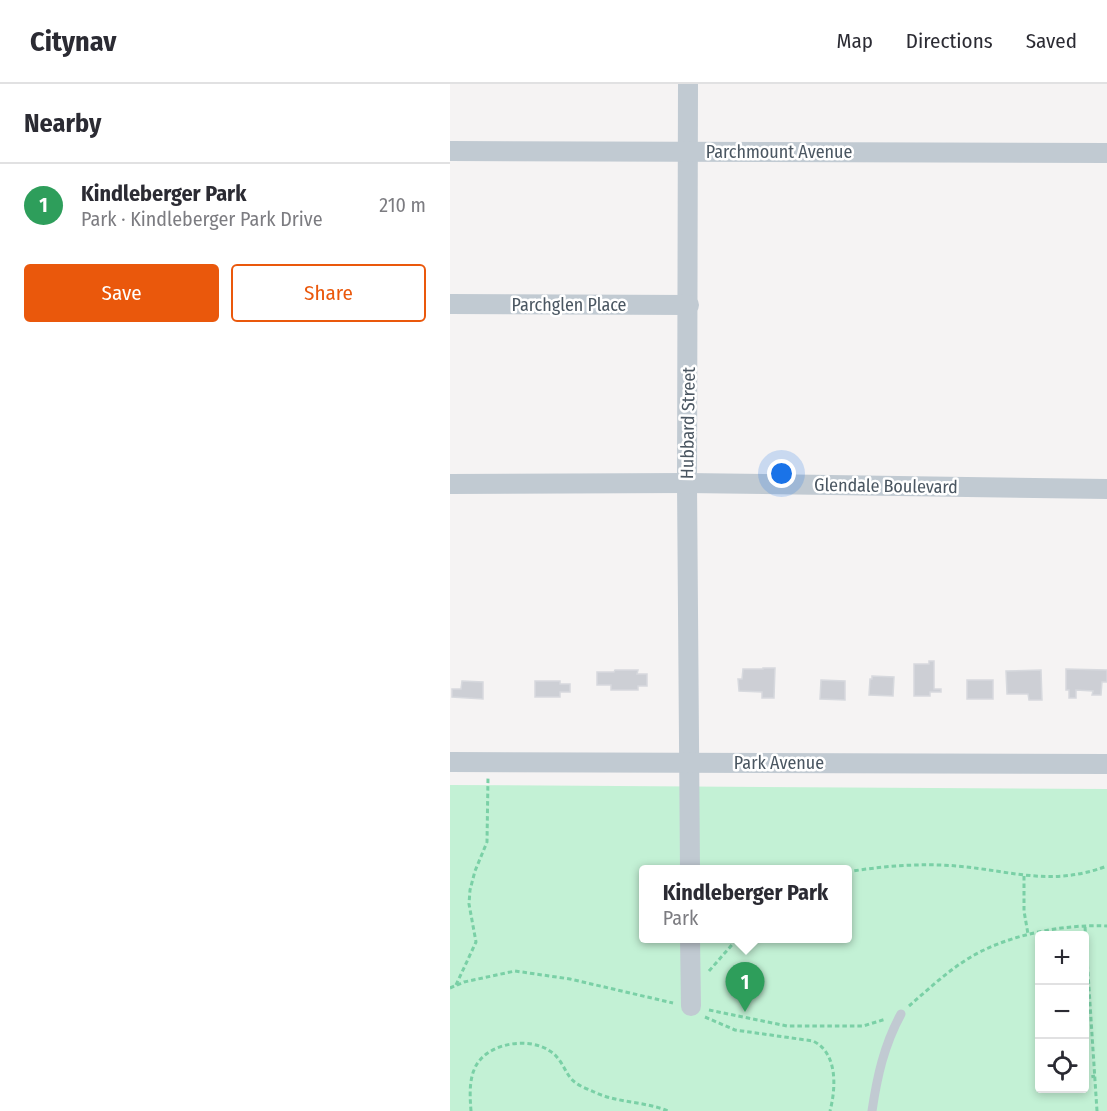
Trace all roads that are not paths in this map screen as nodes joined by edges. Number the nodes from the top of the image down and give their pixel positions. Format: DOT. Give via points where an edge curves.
graph roads {
  1 [pos="688,84"];
  2 [pos="450,151"];
  3 [pos="688,151"];
  4 [pos="1107,153"];
  5 [pos="450,304"];
  6 [pos="689,305"];
  7 [pos="687,483"];
  8 [pos="450,484"];
  9 [pos="1107,489"];
  10 [pos="450,762"];
  11 [pos="689,763"];
  12 [pos="1107,764"];
  13 [pos="690,865"];
  14 [pos="690,943"];
  15 [pos="691,997"];
  16 [pos="901,1014"];
  17 [pos="872,1111"];
  1 -- 3 [label="street, Hubbard Street"];
  2 -- 3 [label="street, Parchmount Avenue"];
  3 -- 4 [label="street, Parchmount Avenue"];
  3 -- 6 [label="street, Hubbard Street"];
  5 -- 6 [label="street, Parchglen Place"];
  6 -- 7 [label="street, Hubbard Street"];
  7 -- 8 [label="street, Glendale Boulevard"];
  7 -- 9 [label="street, Glendale Boulevard"];
  7 -- 11 [label="street, Hubbard Street"];
  10 -- 11 [label="street, Park Avenue"];
  11 -- 12 [label="street, Park Avenue"];
  11 -- 13 [label="street, Hubbard Street"];
  14 -- 15 [label="street"];
  16 -- 17 [label="lane" via="883,1055"];
}
